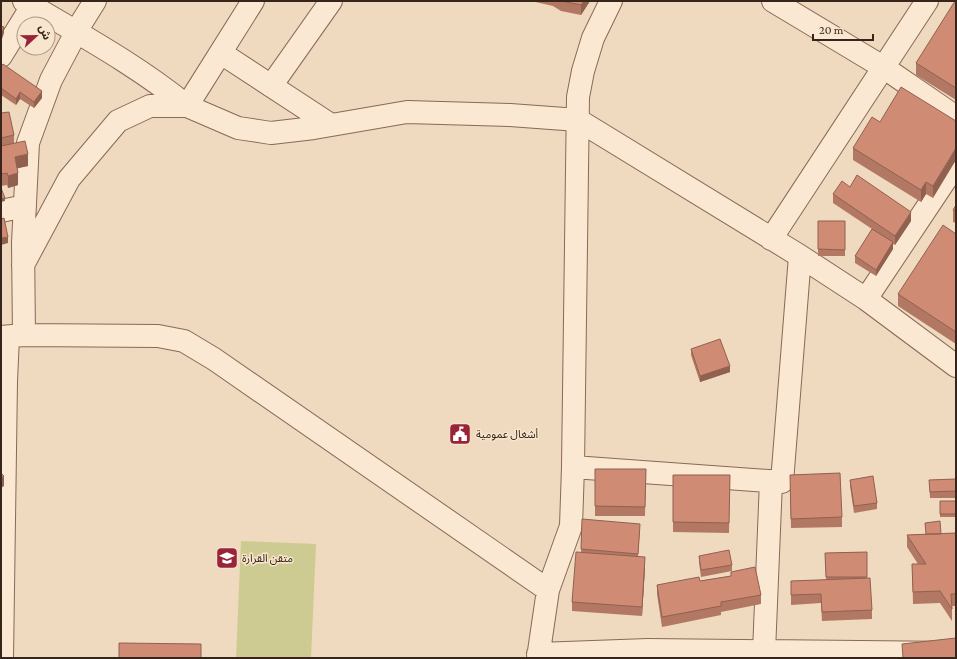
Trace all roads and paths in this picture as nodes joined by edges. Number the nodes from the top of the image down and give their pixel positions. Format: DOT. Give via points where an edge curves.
graph roads {
  1 [pos="95,1"];
  2 [pos="253,1"];
  3 [pos="331,1"];
  4 [pos="611,1"];
  5 [pos="773,1"];
  6 [pos="927,1"];
  7 [pos="28,3"];
  8 [pos="76,32"];
  9 [pos="221,53"];
  10 [pos="1,56"];
  11 [pos="883,67"];
  12 [pos="271,86"];
  13 [pos="187,106"];
  14 [pos="956,117"];
  15 [pos="578,120"];
  16 [pos="330,125"];
  17 [pos="956,164"];
  18 [pos="25,206"];
  19 [pos="1,211"];
  20 [pos="770,239"];
  21 [pos="800,256"];
  22 [pos="23,265"];
  23 [pos="866,299"];
  24 [pos="11,336"];
  25 [pos="956,366"];
  26 [pos="3,383"];
  27 [pos="573,467"];
  28 [pos="771,481"];
  29 [pos="548,590"];
  30 [pos="2,603"];
  31 [pos="764,652"];
  32 [pos="956,653"];
  33 [pos="648,654"];
  34 [pos="852,655"];
  35 [pos="538,656"];
  36 [pos="2,658"];
  1 -- 8 [label="street"];
  2 -- 9 [label="street"];
  3 -- 12 [label="street"];
  4 -- 15 [label="street" via="593,38 583,71 578,97"];
  5 -- 11 [label="street"];
  6 -- 11 [label="street"];
  7 -- 8 [label="street"];
  7 -- 10 [label="street"];
  8 -- 13 [label="street" via="160,85"];
  8 -- 18 [label="street" via="51,80 28,143"];
  9 -- 12 [label="street"];
  9 -- 13 [label="street"];
  11 -- 14 [label="street"];
  11 -- 20 [label="street"];
  12 -- 16 [label="street"];
  13 -- 16 [label="street" via="238,128 271,133"];
  13 -- 22 [label="street" via="150,106 118,121 69,179"];
  15 -- 16 [label="street" via="407,112"];
  15 -- 20 [label="street"];
  15 -- 27 [label="street"];
  17 -- 23 [label="street"];
  18 -- 19 [label="street"];
  18 -- 22 [label="street"];
  20 -- 21 [label="street"];
  21 -- 23 [label="street"];
  21 -- 28 [label="street" via="782,482"];
  22 -- 24 [label="street"];
  23 -- 25 [label="street"];
  24 -- 26 [label="street"];
  24 -- 29 [label="street" via="158,336 184,341"];
  26 -- 30 [label="street"];
  27 -- 28 [label="street"];
  27 -- 29 [label="street" via="571,526"];
  28 -- 31 [label="street"];
  29 -- 35 [label="street"];
  30 -- 36 [label="street"];
  31 -- 33 [label="street"];
  31 -- 34 [label="street"];
  32 -- 34 [label="street"];
  33 -- 35 [label="street"];
}
